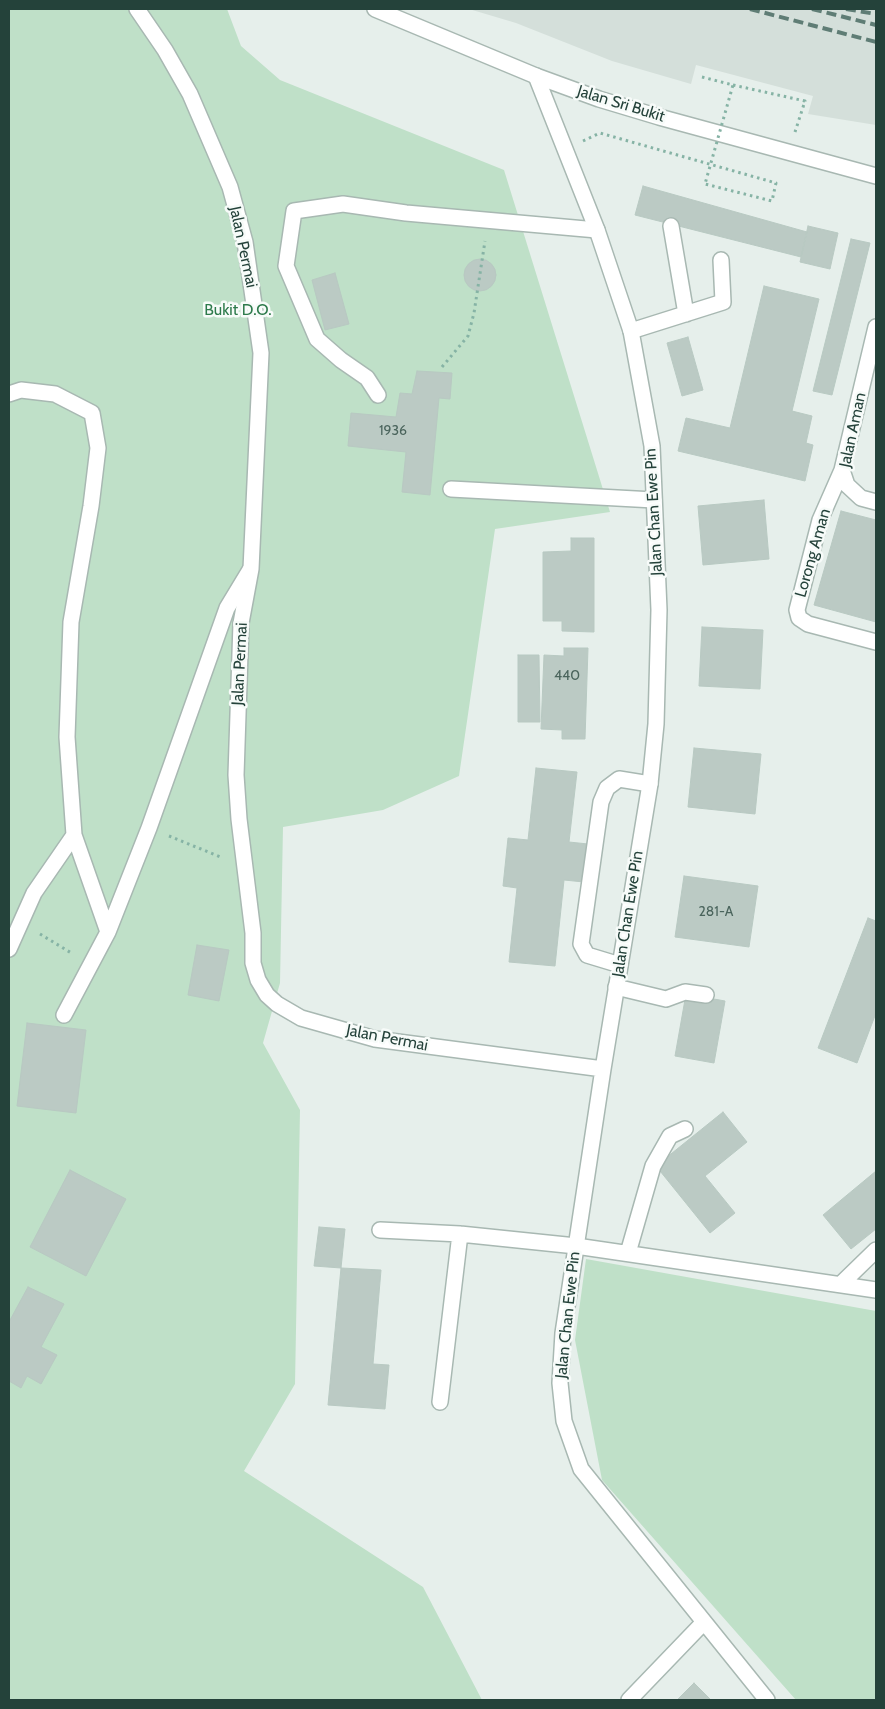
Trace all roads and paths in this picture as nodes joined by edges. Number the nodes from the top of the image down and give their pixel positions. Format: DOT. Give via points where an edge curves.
graph roads {
  1 [pos="137,9"];
  2 [pos="375,9"];
  3 [pos="536,76"];
  4 [pos="702,77"];
  5 [pos="733,86"];
  6 [pos="790,151"];
  7 [pos="570,158"];
  8 [pos="876,176"];
  9 [pos="492,220"];
  10 [pos="672,226"];
  11 [pos="597,230"];
  12 [pos="720,260"];
  13 [pos="686,314"];
  14 [pos="876,327"];
  15 [pos="631,331"];
  16 [pos="872,365"];
  17 [pos="442,367"];
  18 [pos="9,394"];
  19 [pos="378,395"];
  20 [pos="842,470"];
  21 [pos="451,488"];
  22 [pos="654,500"];
  23 [pos="876,502"];
  24 [pos="251,569"];
  25 [pos="876,642"];
  26 [pos="650,784"];
  27 [pos="149,828"];
  28 [pos="74,834"];
  29 [pos="245,867"];
  30 [pos="21,922"];
  31 [pos="108,932"];
  32 [pos="9,949"];
  33 [pos="90,965"];
  34 [pos="620,965"];
  35 [pos="616,988"];
  36 [pos="706,995"];
  37 [pos="64,1015"];
  38 [pos="603,1069"];
  39 [pos="685,1129"];
  40 [pos="380,1230"];
  41 [pos="460,1234"];
  42 [pos="576,1246"];
  43 [pos="876,1250"];
  44 [pos="628,1253"];
  45 [pos="841,1284"];
  46 [pos="876,1290"];
  47 [pos="440,1402"];
  48 [pos="704,1622"];
  49 [pos="629,1700"];
  50 [pos="767,1700"];
  1 -- 24 [label="street, Jalan Permai" via="190,94 230,186 245,242 261,353"];
  2 -- 3 [label="street, Jalan Sri Bukit"];
  3 -- 6 [label="street, Jalan Sri Bukit" via="599,99"];
  3 -- 7 [label="street, Jalan Chan Ewe Pin"];
  4 -- 5 [label="path, bridge"];
  5 -- 6 [label="path" via="805,101"];
  5 -- 7 [label="path, bridge" via="705,184 772,201 776,183 600,134 584,139"];
  6 -- 8 [label="street, Jalan Sri Bukit"];
  7 -- 11 [label="street, Jalan Chan Ewe Pin"];
  9 -- 11 [label="street"];
  9 -- 17 [label="path" via="468,336"];
  9 -- 19 [label="street" via="343,204 294,211 286,266 317,339 367,378"];
  10 -- 13 [label="street"];
  11 -- 15 [label="street, Jalan Chan Ewe Pin"];
  12 -- 13 [label="street" via="723,302"];
  13 -- 15 [label="street"];
  14 -- 16 [label="street, Jalan Aman"];
  15 -- 22 [label="street, Jalan Chan Ewe Pin" via="652,446"];
  16 -- 20 [label="street, Jalan Aman"];
  18 -- 28 [label="street" via="21,390 55,394 92,413 98,448 71,622 67,737"];
  20 -- 23 [label="street, Jalan Aman" via="847,485 861,498"];
  20 -- 25 [label="street, Lorong Aman" via="820,520 796,610 808,624"];
  21 -- 22 [label="street"];
  22 -- 26 [label="street, Jalan Chan Ewe Pin" via="659,610 656,724"];
  24 -- 27 [label="street" via="227,608"];
  24 -- 29 [label="street, Jalan Permai" via="241,623 236,775"];
  26 -- 34 [label="street, Jalan Chan Ewe Pin"];
  26 -- 34 [label="street" via="619,779 607,788 601,802 581,944 587,955"];
  27 -- 29 [label="path"];
  27 -- 31 [label="street"];
  28 -- 30 [label="street" via="34,893"];
  28 -- 31 [label="street"];
  29 -- 38 [label="street, Jalan Permai" via="253,963 258,980 276,1004 301,1018 375,1039"];
  30 -- 32 [label="street"];
  30 -- 33 [label="path"];
  31 -- 33 [label="street"];
  33 -- 37 [label="street"];
  34 -- 35 [label="street, Jalan Chan Ewe Pin"];
  35 -- 36 [label="street" via="666,999 685,992"];
  35 -- 38 [label="street, Jalan Chan Ewe Pin"];
  38 -- 42 [label="street, Jalan Chan Ewe Pin"];
  39 -- 44 [label="street" via="670,1136 653,1166"];
  40 -- 41 [label="street"];
  41 -- 42 [label="street"];
  41 -- 47 [label="street"];
  42 -- 44 [label="street"];
  42 -- 48 [label="street, Jalan Chan Ewe Pin" via="563,1333 560,1383 564,1421 581,1469"];
  43 -- 45 [label="street"];
  44 -- 45 [label="street"];
  45 -- 46 [label="street"];
  48 -- 49 [label="street"];
  48 -- 50 [label="street, Jalan Chan Ewe Pin"];
}
